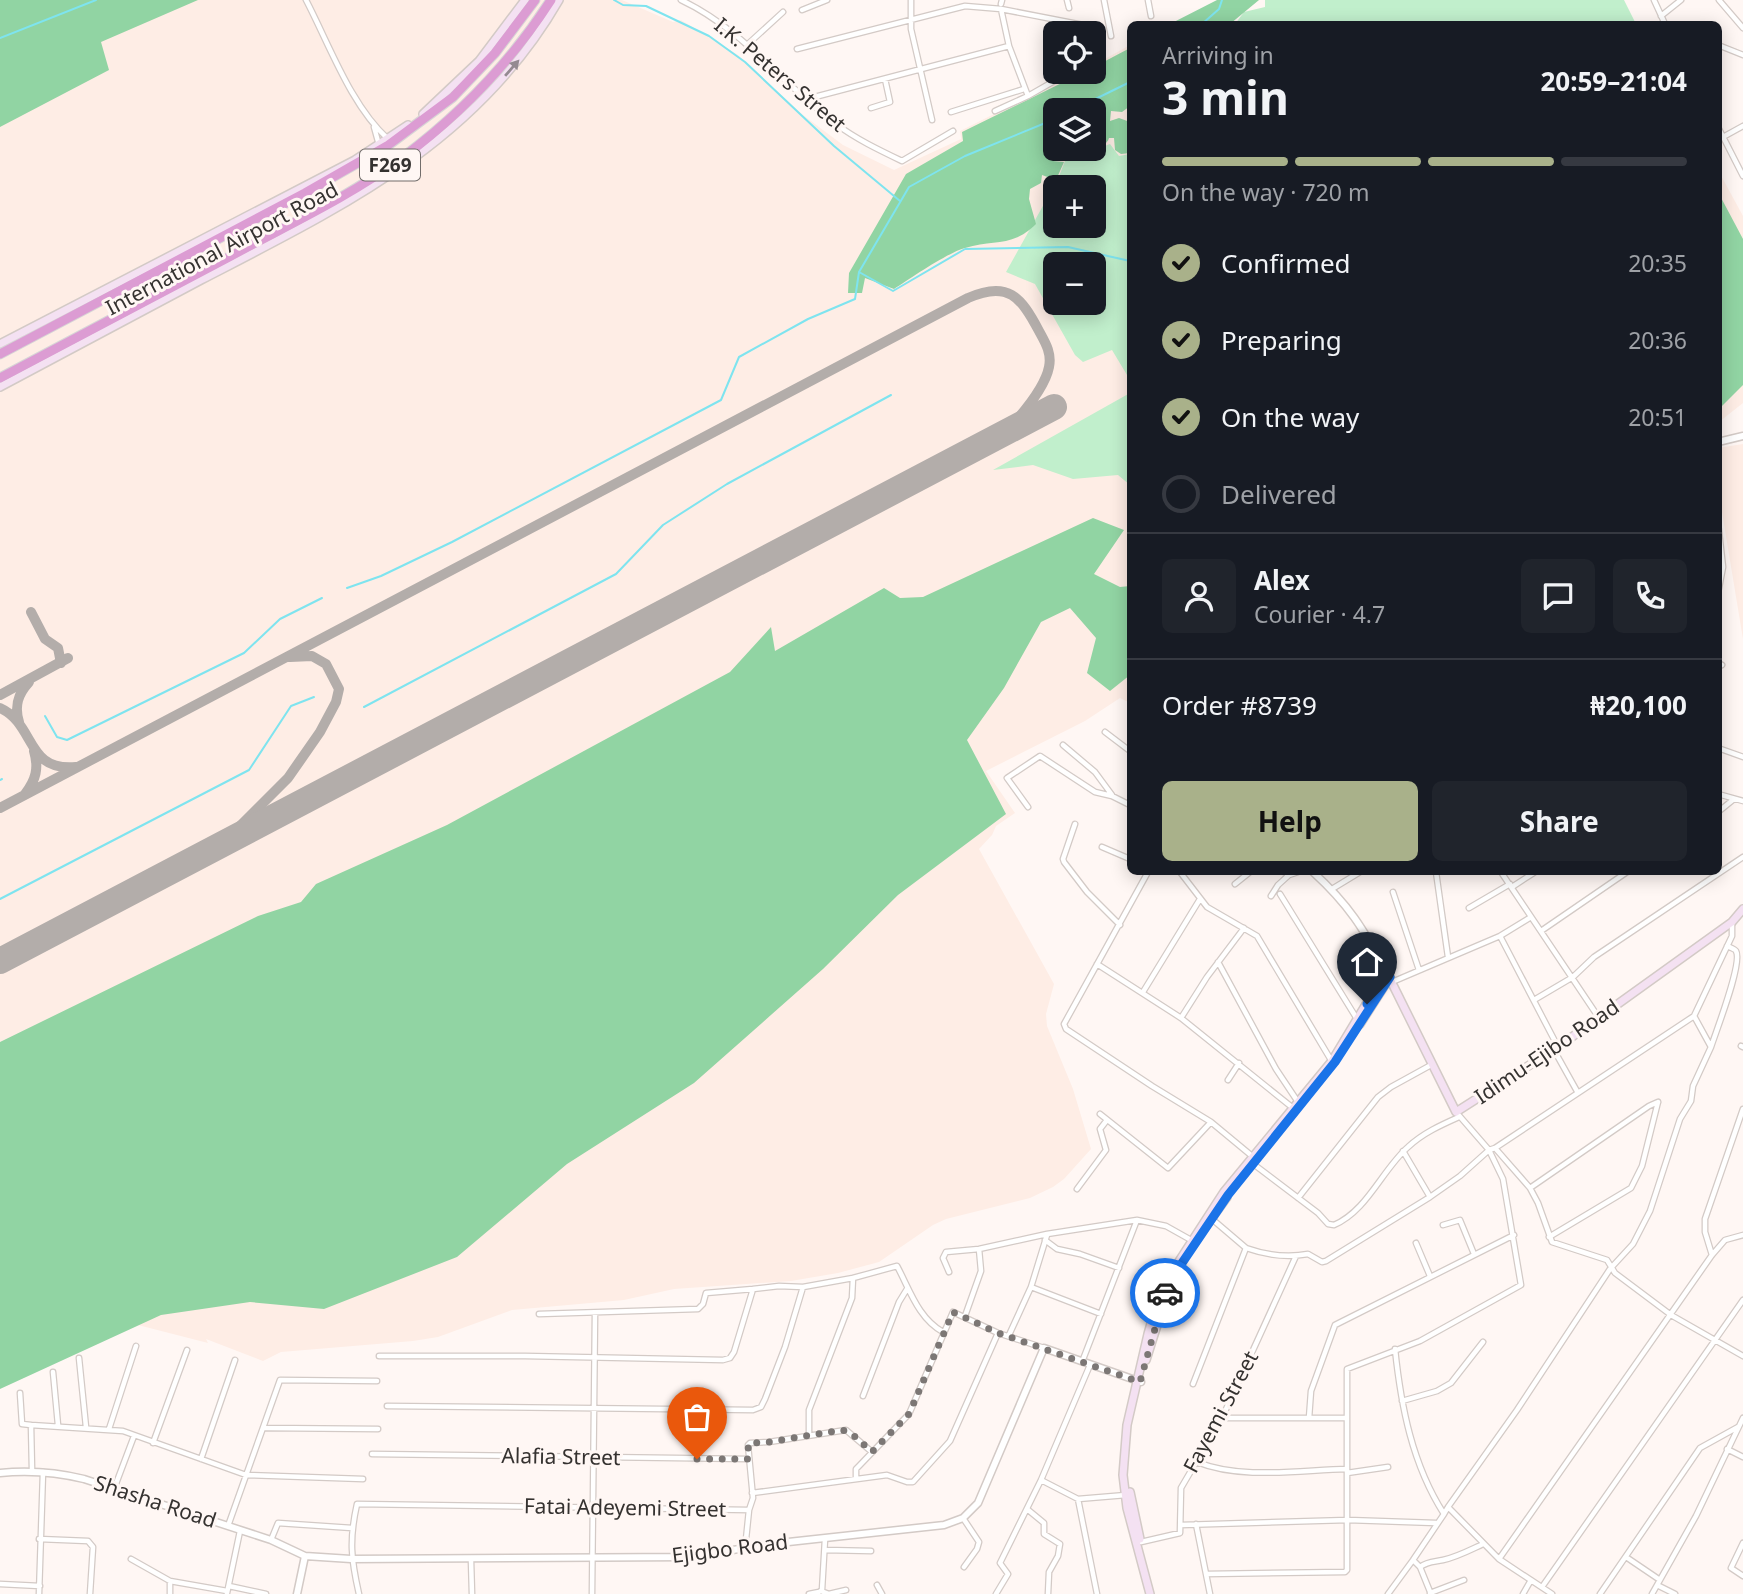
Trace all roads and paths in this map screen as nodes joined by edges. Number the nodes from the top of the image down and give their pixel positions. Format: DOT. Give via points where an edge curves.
graph roads {
  1 [pos="306,0"];
  2 [pos="525,0"];
  3 [pos="535,0"];
  4 [pos="551,0"];
  5 [pos="559,0"];
  6 [pos="681,0"];
  7 [pos="827,0"];
  8 [pos="911,0"];
  9 [pos="1067,0"];
  10 [pos="1104,0"];
  11 [pos="1148,0"];
  12 [pos="1654,0"];
  13 [pos="1681,0"];
  14 [pos="1719,0"];
  15 [pos="1001,4"];
  16 [pos="1069,8"];
  17 [pos="802,10"];
  18 [pos="783,12"];
  19 [pos="1152,16"];
  20 [pos="1661,16"];
  21 [pos="912,21"];
  22 [pos="1070,21"];
  23 [pos="1664,21"];
  24 [pos="1743,28"];
  25 [pos="1111,36"];
  26 [pos="748,44"];
  27 [pos="1009,47"];
  28 [pos="1722,47"];
  29 [pos="797,48"];
  30 [pos="1743,55"];
  31 [pos="922,68"];
  32 [pos="888,78"];
  33 [pos="1049,84"];
  34 [pos="1024,89"];
  35 [pos="1028,96"];
  36 [pos="807,99"];
  37 [pos="871,108"];
  38 [pos="995,111"];
  39 [pos="951,112"];
  40 [pos="931,117"];
  41 [pos="1743,126"];
  42 [pos="374,127"];
  43 [pos="953,131"];
  44 [pos="1723,136"];
  45 [pos="388,139"];
  46 [pos="379,145"];
  47 [pos="1743,176"];
  48 [pos="0,344"];
  49 [pos="0,354"];
  50 [pos="0,378"];
  51 [pos="0,387"];
  52 [pos="1743,436"];
  53 [pos="1722,441"];
  54 [pos="1105,732"];
  55 [pos="1063,746"];
  56 [pos="1127,749"];
  57 [pos="1722,749"];
  58 [pos="1743,757"];
  59 [pos="1722,795"];
  60 [pos="1112,796"];
  61 [pos="1734,799"];
  62 [pos="1743,801"];
  63 [pos="1127,804"];
  64 [pos="1028,807"];
  65 [pos="1722,809"];
  66 [pos="1076,824"];
  67 [pos="1101,847"];
  68 [pos="1743,857"];
  69 [pos="1127,858"];
  70 [pos="1722,871"];
  71 [pos="1147,875"];
  72 [pos="1182,875"];
  73 [pos="1247,875"];
  74 [pos="1286,875"];
  75 [pos="1316,875"];
  76 [pos="1355,875"];
  77 [pos="1436,875"];
  78 [pos="1503,875"];
  79 [pos="1529,875"];
  80 [pos="1623,875"];
  81 [pos="1716,875"];
  82 [pos="1235,884"];
  83 [pos="1511,885"];
  84 [pos="1332,889"];
  85 [pos="1393,892"];
  86 [pos="1280,894"];
  87 [pos="1271,896"];
  88 [pos="1200,899"];
  89 [pos="1469,908"];
  90 [pos="1743,909"];
  91 [pos="1531,917"];
  92 [pos="1732,922"];
  93 [pos="1120,925"];
  94 [pos="1244,928"];
  95 [pos="1541,931"];
  96 [pos="1500,936"];
  97 [pos="1727,946"];
  98 [pos="1448,957"];
  99 [pos="1218,961"];
  100 [pos="1097,964"];
  101 [pos="1419,970"];
  102 [pos="1389,977"];
  103 [pos="1573,977"];
  104 [pos="1143,992"];
  105 [pos="1534,1000"];
  106 [pos="1694,1016"];
  107 [pos="1181,1018"];
  108 [pos="1599,1018"];
  109 [pos="1357,1020"];
  110 [pos="1711,1047"];
  111 [pos="1556,1048"];
  112 [pos="1339,1054"];
  113 [pos="1332,1061"];
  114 [pos="1239,1063"];
  115 [pos="1432,1065"];
  116 [pos="1228,1080"];
  117 [pos="1578,1093"];
  118 [pos="1308,1094"];
  119 [pos="1295,1105"];
  120 [pos="1743,1109"];
  121 [pos="1100,1114"];
  122 [pos="1458,1115"];
  123 [pos="1107,1120"];
  124 [pos="1210,1122"];
  125 [pos="1495,1148"];
  126 [pos="1489,1150"];
  127 [pos="1403,1151"];
  128 [pos="1252,1160"];
  129 [pos="1530,1188"];
  130 [pos="1077,1189"];
  131 [pos="1430,1197"];
  132 [pos="1298,1198"];
  133 [pos="1212,1219"];
  134 [pos="1137,1220"];
  135 [pos="1443,1225"];
  136 [pos="1514,1235"];
  137 [pos="1743,1236"];
  138 [pos="1046,1237"];
  139 [pos="1549,1237"];
  140 [pos="1191,1240"];
  141 [pos="1416,1243"];
  142 [pos="1246,1248"];
  143 [pos="979,1249"];
  144 [pos="1474,1254"];
  145 [pos="1712,1255"];
  146 [pos="1296,1256"];
  147 [pos="1119,1268"];
  148 [pos="1610,1269"];
  149 [pos="949,1272"];
  150 [pos="1430,1276"];
  151 [pos="853,1278"];
  152 [pos="803,1287"];
  153 [pos="1031,1287"];
  154 [pos="753,1289"];
  155 [pos="908,1289"];
  156 [pos="1743,1300"];
  157 [pos="595,1313"];
  158 [pos="539,1314"];
  159 [pos="1101,1314"];
  160 [pos="1671,1315"];
  161 [pos="965,1316"];
  162 [pos="943,1332"];
  163 [pos="998,1333"];
  164 [pos="1009,1335"];
  165 [pos="1483,1342"];
  166 [pos="1715,1342"];
  167 [pos="136,1346"];
  168 [pos="1044,1348"];
  169 [pos="1395,1349"];
  170 [pos="187,1350"];
  171 [pos="379,1356"];
  172 [pos="1743,1356"];
  173 [pos="79,1358"];
  174 [pos="594,1358"];
  175 [pos="235,1360"];
  176 [pos="1082,1362"];
  177 [pos="1090,1366"];
  178 [pos="53,1372"];
  179 [pos="376,1381"];
  180 [pos="1138,1382"];
  181 [pos="1193,1384"];
  182 [pos="20,1393"];
  183 [pos="863,1396"];
  184 [pos="1402,1401"];
  185 [pos="387,1406"];
  186 [pos="594,1409"];
  187 [pos="1222,1418"];
  188 [pos="1310,1418"];
  189 [pos="1347,1418"];
  190 [pos="1743,1418"];
  191 [pos="31,1425"];
  192 [pos="58,1426"];
  193 [pos="86,1427"];
  194 [pos="1738,1427"];
  195 [pos="265,1428"];
  196 [pos="109,1429"];
  197 [pos="378,1429"];
  198 [pos="134,1436"];
  199 [pos="809,1436"];
  200 [pos="153,1443"];
  201 [pos="1727,1449"];
  202 [pos="872,1452"];
  203 [pos="372,1454"];
  204 [pos="1743,1457"];
  205 [pos="593,1458"];
  206 [pos="201,1459"];
  207 [pos="749,1459"];
  208 [pos="1197,1462"];
  209 [pos="1388,1467"];
  210 [pos="32,1470"];
  211 [pos="1347,1471"];
  212 [pos="43,1472"];
  213 [pos="0,1473"];
  214 [pos="246,1475"];
  215 [pos="363,1479"];
  216 [pos="856,1479"];
  217 [pos="1041,1480"];
  218 [pos="114,1489"];
  219 [pos="752,1493"];
  220 [pos="1126,1495"];
  221 [pos="1078,1499"];
  222 [pos="592,1507"];
  223 [pos="1448,1507"];
  224 [pos="1027,1508"];
  225 [pos="749,1510"];
  226 [pos="1444,1514"];
  227 [pos="963,1518"];
  228 [pos="1348,1520"];
  229 [pos="1436,1523"];
  230 [pos="1196,1524"];
  231 [pos="1181,1525"];
  232 [pos="228,1527"];
  233 [pos="352,1528"];
  234 [pos="240,1531"];
  235 [pos="39,1539"];
  236 [pos="825,1539"];
  237 [pos="271,1541"];
  238 [pos="1141,1542"];
  239 [pos="1743,1543"];
  240 [pos="1483,1544"];
  241 [pos="745,1549"];
  242 [pos="825,1550"];
  243 [pos="871,1551"];
  244 [pos="305,1556"];
  245 [pos="1626,1557"];
  246 [pos="131,1559"];
  247 [pos="351,1559"];
  248 [pos="593,1559"];
  249 [pos="1499,1559"];
  250 [pos="471,1560"];
  251 [pos="1413,1560"];
  252 [pos="964,1567"];
  253 [pos="1420,1567"];
  254 [pos="1206,1574"];
  255 [pos="1743,1576"];
  256 [pos="1464,1580"];
  257 [pos="1531,1580"];
  258 [pos="170,1581"];
  259 [pos="1658,1582"];
  260 [pos="0,1584"];
  261 [pos="877,1585"];
  262 [pos="40,1586"];
  263 [pos="1542,1587"];
  264 [pos="228,1590"];
  265 [pos="846,1590"];
  266 [pos="821,1591"];
  267 [pos="1431,1593"];
  268 [pos="39,1594"];
  269 [pos="90,1594"];
  270 [pos="170,1594"];
  271 [pos="266,1594"];
  272 [pos="297,1594"];
  273 [pos="359,1594"];
  274 [pos="472,1594"];
  275 [pos="592,1594"];
  276 [pos="809,1594"];
  277 [pos="882,1594"];
  278 [pos="996,1594"];
  279 [pos="1048,1594"];
  280 [pos="1097,1594"];
  281 [pos="1152,1594"];
  282 [pos="1210,1594"];
  283 [pos="1388,1594"];
  284 [pos="1523,1594"];
  285 [pos="1552,1594"];
  286 [pos="1600,1594"];
  287 [pos="1652,1594"];
  288 [pos="1675,1594"];
  1 -- 42 [label="street"];
  2 -- 45 [label="main road, International Airport Road" via="456,85"];
  3 -- 49 [label="highway, International Airport Road / F269" via="495,53 453,97 414,128 347,170"];
  4 -- 50 [label="highway, International Airport Road / F269" via="485,85 402,158 189,280"];
  51 -- 5 [label="main road, International Airport Road, one-way" via="400,170 493,90 525,53"];
  6 -- 26 [label="street, I.K. Peters Street"];
  7 -- 17 [label="street"];
  8 -- 21 [label="street"];
  9 -- 16 [label="street"];
  10 -- 25 [label="street"];
  11 -- 19 [label="street"];
  12 -- 20 [label="street"];
  13 -- 20 [label="street"];
  14 -- 24 [label="street"];
  15 -- 21 [label="street" via="965,6"];
  15 -- 22 [label="street"];
  15 -- 27 [label="street"];
  18 -- 26 [label="street"];
  20 -- 23 [label="street"];
  21 -- 29 [label="street"];
  21 -- 31 [label="street"];
  26 -- 36 [label="street, I.K. Peters Street"];
  27 -- 31 [label="street"];
  27 -- 34 [label="street"];
  28 -- 30 [label="street"];
  31 -- 32 [label="street"];
  31 -- 40 [label="street"];
  32 -- 36 [label="street"];
  32 -- 37 [label="street" via="890,102"];
  33 -- 35 [label="street"];
  34 -- 35 [label="street"];
  34 -- 39 [label="street"];
  35 -- 38 [label="street"];
  36 -- 43 [label="street, I.K. Peters Street" via="835,124 902,161"];
  41 -- 44 [label="street"];
  42 -- 45 [label="street"];
  42 -- 46 [label="street"];
  44 -- 47 [label="street"];
  45 -- 46 [label="main road, International Airport Road"];
  46 -- 48 [label="main road, International Airport Road"];
  52 -- 53 [label="street"];
  54 -- 56 [label="street"];
  55 -- 60 [label="street" via="1094,772"];
  57 -- 58 [label="street"];
  59 -- 61 [label="street"];
  60 -- 63 [label="street"];
  60 -- 64 [label="street" via="1095,792 1037,756 1007,778"];
  61 -- 62 [label="street"];
  61 -- 65 [label="street"];
  66 -- 93 [label="street" via="1064,863"];
  67 -- 69 [label="street"];
  68 -- 70 [label="street"];
  71 -- 93 [label="street"];
  72 -- 88 [label="street"];
  73 -- 82 [label="street"];
  74 -- 87 [label="street"];
  75 -- 84 [label="street"];
  76 -- 84 [label="street"];
  77 -- 98 [label="street"];
  78 -- 83 [label="street"];
  79 -- 83 [label="street"];
  80 -- 95 [label="street"];
  81 -- 103 [label="street" via="1594,957"];
  83 -- 89 [label="street"];
  83 -- 91 [label="street"];
  84 -- 102 [label="street" via="1365,931"];
  85 -- 101 [label="street"];
  86 -- 109 [label="street"];
  88 -- 94 [label="street"];
  88 -- 104 [label="street"];
  90 -- 92 [label="main road, Idimu-Ejibo Road"];
  91 -- 95 [label="street"];
  91 -- 96 [label="street"];
  92 -- 97 [label="street"];
  92 -- 108 [label="main road, Idimu-Ejibo Road"];
  93 -- 100 [label="street"];
  94 -- 99 [label="street"];
  94 -- 113 [label="street" via="1267,948"];
  95 -- 103 [label="street"];
  96 -- 98 [label="street"];
  96 -- 105 [label="street"];
  97 -- 106 [label="street"];
  97 -- 110 [label="street" via="1738,954 1735,973"];
  98 -- 101 [label="street"];
  99 -- 107 [label="street"];
  99 -- 119 [label="street"];
  100 -- 104 [label="street"];
  100 -- 124 [label="street" via="1065,1020 1066,1029"];
  101 -- 102 [label="street"];
  102 -- 109 [label="main road"];
  102 -- 112 [label="main road"];
  102 -- 115 [label="main road, Idimu-Ejibo Road"];
  103 -- 105 [label="street"];
  103 -- 108 [label="street"];
  104 -- 107 [label="street"];
  105 -- 111 [label="street"];
  106 -- 110 [label="street"];
  106 -- 117 [label="street"];
  107 -- 114 [label="street"];
  108 -- 111 [label="main road, Idimu-Ejibo Road"];
  109 -- 112 [label="main road"];
  110 -- 148 [label="street" via="1691,1101 1679,1119 1646,1219 1633,1244"];
  111 -- 117 [label="street"];
  111 -- 122 [label="main road, Idimu-Ejibo Road"];
  112 -- 113 [label="main road"];
  112 -- 118 [label="main road"];
  113 -- 118 [label="main road"];
  114 -- 116 [label="street"];
  114 -- 119 [label="street"];
  115 -- 122 [label="main road, Idimu-Ejibo Road"];
  115 -- 132 [label="street" via="1378,1097"];
  117 -- 125 [label="street"];
  118 -- 119 [label="main road"];
  118 -- 128 [label="main road"];
  119 -- 128 [label="main road"];
  120 -- 145 [label="street" via="1705,1219"];
  121 -- 123 [label="street"];
  122 -- 126 [label="street"];
  122 -- 127 [label="street"];
  123 -- 124 [label="street" via="1168,1168"];
  123 -- 130 [label="street" via="1100,1129 1106,1150"];
  124 -- 128 [label="street"];
  125 -- 126 [label="street"];
  125 -- 129 [label="street"];
  126 -- 131 [label="street"];
  126 -- 136 [label="street" via="1503,1179"];
  127 -- 131 [label="street"];
  127 -- 132 [label="street" via="1353,1213 1334,1225"];
  128 -- 132 [label="street"];
  128 -- 133 [label="main road"];
  128 -- 140 [label="main road"];
  129 -- 139 [label="street"];
  129 -- 139 [label="street" via="1658,1102 1645,1158 1631,1188"];
  131 -- 146 [label="street" via="1326,1261 1308,1254"];
  133 -- 142 [label="street"];
  133 -- 180 [label="main road" via="1166,1290"];
  134 -- 138 [label="street"];
  134 -- 140 [label="street" via="1166,1226"];
  134 -- 147 [label="street"];
  135 -- 144 [label="street" via="1460,1220"];
  136 -- 144 [label="street"];
  136 -- 169 [label="street" via="1521,1285 1420,1341"];
  137 -- 145 [label="street" via="1725,1240"];
  138 -- 143 [label="street"];
  138 -- 147 [label="street" via="1057,1249"];
  138 -- 153 [label="street"];
  139 -- 148 [label="street" via="1554,1244 1607,1260"];
  140 -- 180 [label="main road" via="1161,1289"];
  141 -- 150 [label="street"];
  142 -- 146 [label="street" via="1265,1255"];
  142 -- 181 [label="street"];
  143 -- 149 [label="street" via="944,1254"];
  143 -- 161 [label="street" via="981,1271"];
  144 -- 150 [label="street"];
  145 -- 160 [label="street"];
  146 -- 187 [label="street, Fayemi Street"];
  147 -- 159 [label="street"];
  148 -- 160 [label="street"];
  148 -- 223 [label="street"];
  150 -- 188 [label="street" via="1335,1325 1311,1391"];
  151 -- 152 [label="street"];
  151 -- 155 [label="street" via="896,1265"];
  151 -- 199 [label="street" via="852,1298 809,1410"];
  152 -- 154 [label="street"];
  152 -- 186 [label="street" via="761,1407"];
  153 -- 159 [label="street"];
  153 -- 164 [label="street"];
  154 -- 157 [label="street" via="706,1293 698,1309"];
  154 -- 174 [label="street" via="730,1358"];
  155 -- 162 [label="street" via="929,1323"];
  155 -- 183 [label="street"];
  156 -- 166 [label="street"];
  157 -- 158 [label="street"];
  157 -- 174 [label="street"];
  159 -- 176 [label="street"];
  160 -- 166 [label="street"];
  160 -- 249 [label="street"];
  161 -- 162 [label="street" via="953,1312"];
  161 -- 163 [label="street"];
  162 -- 202 [label="street" via="909,1414"];
  163 -- 164 [label="street"];
  163 -- 216 [label="street" via="940,1454 910,1483 887,1475"];
  164 -- 168 [label="street"];
  165 -- 184 [label="street" via="1451,1383"];
  166 -- 172 [label="street"];
  166 -- 263 [label="street"];
  167 -- 196 [label="street"];
  168 -- 176 [label="street"];
  168 -- 227 [label="street" via="978,1503"];
  169 -- 184 [label="street"];
  169 -- 189 [label="street" via="1347,1369"];
  170 -- 200 [label="street"];
  171 -- 174 [label="street"];
  173 -- 193 [label="street"];
  174 -- 186 [label="street"];
  175 -- 206 [label="street"];
  176 -- 177 [label="street"];
  177 -- 180 [label="street"];
  177 -- 217 [label="street"];
  178 -- 192 [label="street"];
  179 -- 195 [label="street" via="281,1380"];
  180 -- 220 [label="main road" via="1127,1425"];
  180 -- 238 [label="main road" via="1128,1475"];
  182 -- 191 [label="street" via="22,1424"];
  184 -- 226 [label="street" via="1423,1475"];
  185 -- 186 [label="street"];
  186 -- 205 [label="street"];
  187 -- 188 [label="street"];
  187 -- 208 [label="street, Fayemi Street"];
  188 -- 189 [label="street"];
  189 -- 211 [label="street"];
  190 -- 194 [label="street"];
  191 -- 192 [label="street"];
  191 -- 210 [label="street"];
  192 -- 193 [label="street"];
  193 -- 196 [label="street"];
  194 -- 201 [label="street"];
  194 -- 245 [label="street" via="1700,1448"];
  195 -- 197 [label="street"];
  195 -- 214 [label="street"];
  196 -- 198 [label="street"];
  198 -- 200 [label="street"];
  198 -- 218 [label="street"];
  199 -- 202 [label="street" via="846,1430"];
  199 -- 207 [label="street" via="750,1443"];
  200 -- 206 [label="street"];
  201 -- 204 [label="street"];
  201 -- 259 [label="street"];
  202 -- 216 [label="street" via="856,1469"];
  203 -- 205 [label="street, Alafia Street"];
  205 -- 207 [label="street, Alafia Street"];
  205 -- 222 [label="street"];
  206 -- 214 [label="street"];
  207 -- 219 [label="street, Fatai Adeyemi Street"];
  208 -- 211 [label="street" via="1222,1471"];
  208 -- 231 [label="street, Fayemi Street" via="1181,1488"];
  209 -- 211 [label="street"];
  210 -- 212 [label="street, Shasha Road"];
  210 -- 213 [label="street, Shasha Road"];
  211 -- 228 [label="street"];
  212 -- 218 [label="street, Shasha Road"];
  212 -- 235 [label="street"];
  214 -- 215 [label="street"];
  214 -- 232 [label="street"];
  216 -- 219 [label="street"];
  217 -- 221 [label="street"];
  217 -- 224 [label="street"];
  218 -- 232 [label="street, Shasha Road"];
  219 -- 225 [label="street, Fatai Adeyemi Street"];
  220 -- 221 [label="street"];
  220 -- 281 [label="main road"];
  221 -- 280 [label="street"];
  222 -- 225 [label="street, Fatai Adeyemi Street"];
  222 -- 233 [label="street, Fatai Adeyemi Street" via="357,1504"];
  222 -- 248 [label="street"];
  223 -- 226 [label="street"];
  223 -- 240 [label="street"];
  224 -- 278 [label="street" via="1000,1563 1008,1574"];
  224 -- 279 [label="street" via="1044,1523 1044,1534 1060,1544 1049,1572"];
  225 -- 241 [label="street"];
  226 -- 229 [label="street"];
  227 -- 236 [label="street, Ejigbo Road" via="944,1525"];
  227 -- 252 [label="street" via="979,1542"];
  228 -- 229 [label="street"];
  228 -- 230 [label="street"];
  228 -- 254 [label="street" via="1345,1572"];
  229 -- 251 [label="street"];
  230 -- 231 [label="street"];
  230 -- 254 [label="street"];
  231 -- 238 [label="street" via="1178,1535"];
  232 -- 234 [label="street, Shasha Road"];
  233 -- 237 [label="street" via="278,1523"];
  233 -- 247 [label="street"];
  234 -- 237 [label="street, Shasha Road"];
  234 -- 264 [label="street"];
  235 -- 262 [label="street"];
  235 -- 269 [label="street" via="91,1543"];
  236 -- 241 [label="street, Ejigbo Road"];
  236 -- 242 [label="street"];
  237 -- 244 [label="street, Shasha Road"];
  238 -- 281 [label="main road"];
  239 -- 255 [label="street" via="1731,1568"];
  240 -- 249 [label="street"];
  240 -- 253 [label="street"];
  241 -- 248 [label="street, Ejigbo Road" via="689,1557"];
  242 -- 243 [label="street"];
  242 -- 266 [label="street"];
  244 -- 247 [label="street, Ejigbo Road"];
  244 -- 272 [label="street"];
  245 -- 259 [label="street"];
  245 -- 286 [label="street"];
  246 -- 258 [label="street"];
  247 -- 250 [label="street, Ejigbo Road"];
  247 -- 273 [label="street"];
  248 -- 250 [label="street, Ejigbo Road"];
  248 -- 275 [label="street"];
  249 -- 257 [label="street"];
  250 -- 274 [label="street"];
  251 -- 253 [label="street"];
  251 -- 283 [label="street"];
  253 -- 267 [label="street"];
  254 -- 282 [label="street"];
  256 -- 267 [label="street"];
  257 -- 263 [label="street"];
  257 -- 284 [label="street"];
  258 -- 264 [label="street"];
  258 -- 270 [label="street"];
  259 -- 287 [label="street"];
  259 -- 288 [label="street"];
  260 -- 262 [label="street"];
  261 -- 277 [label="street"];
  262 -- 268 [label="street"];
  263 -- 285 [label="street"];
  264 -- 271 [label="street"];
  265 -- 266 [label="street"];
  266 -- 276 [label="street"];
}
